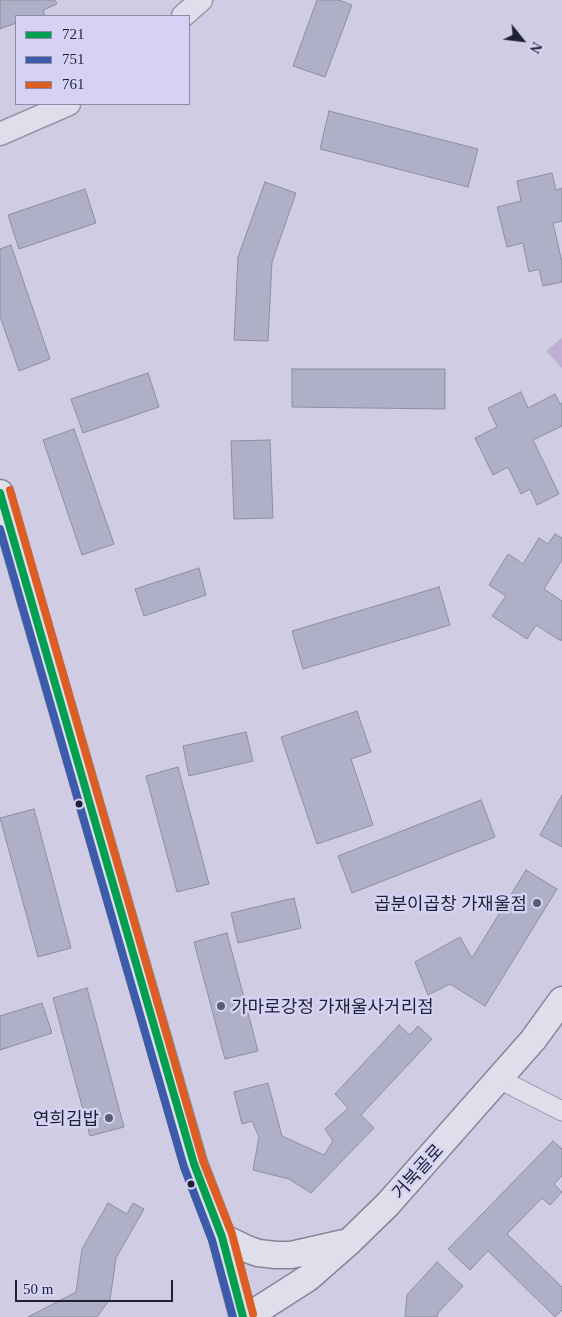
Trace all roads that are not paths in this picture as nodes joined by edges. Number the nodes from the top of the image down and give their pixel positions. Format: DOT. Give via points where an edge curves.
graph roads {
  1 [pos="201,0"];
  2 [pos="184,15"];
  3 [pos="67,105"];
  4 [pos="0,134"];
  5 [pos="0,492"];
  6 [pos="562,1000"];
  7 [pos="499,1079"];
  8 [pos="562,1111"];
  9 [pos="222,1237"];
  10 [pos="349,1242"];
  11 [pos="243,1317"];
  12 [pos="248,1317"];
  1 -- 2 [label="street"];
  3 -- 4 [label="street"];
  5 -- 9 [label="main road" via="194,1164"];
  6 -- 7 [label="main road, 거북골로"];
  7 -- 8 [label="street"];
  7 -- 10 [label="main road, 거북골로" via="413,1177"];
  9 -- 10 [label="main road" via="258,1253 283,1255"];
  9 -- 11 [label="main road"];
  10 -- 12 [label="main road, 거북골로" via="308,1278"];
}
